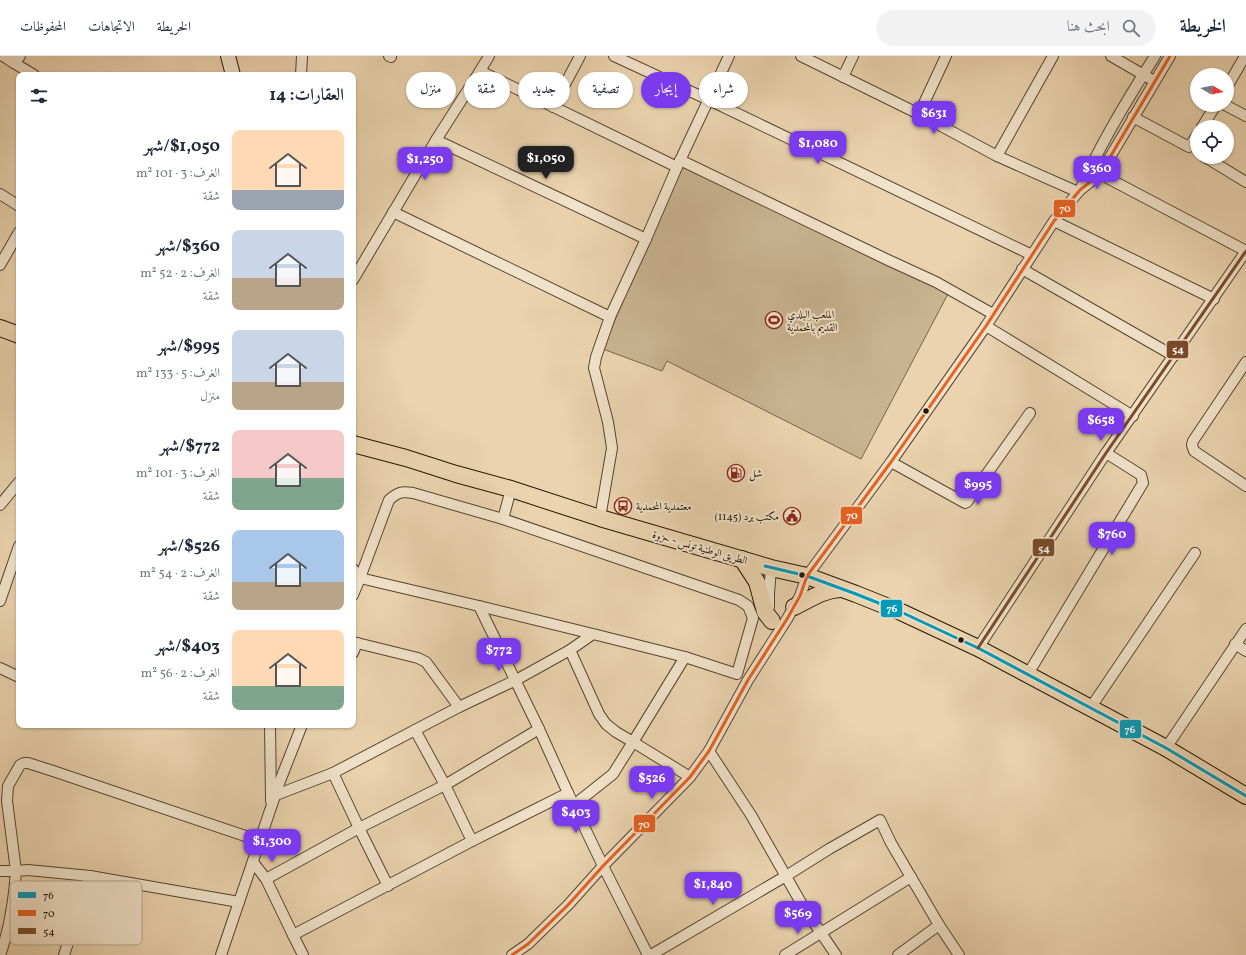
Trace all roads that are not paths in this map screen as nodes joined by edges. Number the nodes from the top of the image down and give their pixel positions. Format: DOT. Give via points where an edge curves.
graph roads {
  1 [pos="3,56"];
  2 [pos="228,56"];
  3 [pos="302,56"];
  4 [pos="489,56"];
  5 [pos="580,56"];
  6 [pos="614,56"];
  7 [pos="729,56"];
  8 [pos="801,56"];
  9 [pos="853,56"];
  10 [pos="946,56"];
  11 [pos="1053,56"];
  12 [pos="1111,56"];
  13 [pos="1155,56"];
  14 [pos="1170,56"];
  15 [pos="1245,56"];
  16 [pos="17,59"];
  17 [pos="480,71"];
  18 [pos="31,72"];
  19 [pos="232,72"];
  20 [pos="302,72"];
  21 [pos="722,72"];
  22 [pos="1143,74"];
  23 [pos="570,75"];
  24 [pos="1234,75"];
  25 [pos="843,77"];
  26 [pos="1154,81"];
  27 [pos="518,90"];
  28 [pos="699,95"];
  29 [pos="555,108"];
  30 [pos="705,108"];
  31 [pos="726,108"];
  32 [pos="1234,110"];
  33 [pos="919,114"];
  34 [pos="1246,116"];
  35 [pos="1133,117"];
  36 [pos="436,140"];
  37 [pos="1190,148"];
  38 [pos="997,156"];
  39 [pos="679,164"];
  40 [pos="1216,164"];
  41 [pos="1090,167"];
  42 [pos="1100,174"];
  43 [pos="1246,182"];
  44 [pos="1079,191"];
  45 [pos="0,194"];
  46 [pos="16,204"];
  47 [pos="393,212"];
  48 [pos="1054,221"];
  49 [pos="16,237"];
  50 [pos="646,239"];
  51 [pos="1246,251"];
  52 [pos="1032,255"];
  53 [pos="0,265"];
  54 [pos="1022,269"];
  55 [pos="356,275"];
  56 [pos="1214,299"];
  57 [pos="993,314"];
  58 [pos="610,317"];
  59 [pos="986,326"];
  60 [pos="0,328"];
  61 [pos="16,334"];
  62 [pos="1174,356"];
  63 [pos="1246,362"];
  64 [pos="1030,413"];
  65 [pos="1133,416"];
  66 [pos="356,445"];
  67 [pos="1106,453"];
  68 [pos="891,462"];
  69 [pos="16,486"];
  70 [pos="1246,486"];
  71 [pos="511,489"];
  72 [pos="0,505"];
  73 [pos="600,518"];
  74 [pos="503,519"];
  75 [pos="1195,553"];
  76 [pos="16,555"];
  77 [pos="742,559"];
  78 [pos="771,568"];
  79 [pos="356,573"];
  80 [pos="807,576"];
  81 [pos="360,578"];
  82 [pos="356,588"];
  83 [pos="841,589"];
  84 [pos="0,602"];
  85 [pos="479,606"];
  86 [pos="794,607"];
  87 [pos="774,628"];
  88 [pos="1246,629"];
  89 [pos="593,634"];
  90 [pos="356,643"];
  91 [pos="1235,644"];
  92 [pos="978,648"];
  93 [pos="570,650"];
  94 [pos="1246,651"];
  95 [pos="685,658"];
  96 [pos="0,668"];
  97 [pos="737,674"];
  98 [pos="1028,674"];
  99 [pos="16,676"];
  100 [pos="516,680"];
  101 [pos="748,680"];
  102 [pos="458,707"];
  103 [pos="1091,707"];
  104 [pos="270,728"];
  105 [pos="301,728"];
  106 [pos="540,729"];
  107 [pos="414,730"];
  108 [pos="633,742"];
  109 [pos="1166,748"];
  110 [pos="709,751"];
  111 [pos="333,772"];
  112 [pos="690,777"];
  113 [pos="445,785"];
  114 [pos="568,793"];
  115 [pos="276,795"];
  116 [pos="1246,796"];
  117 [pos="574,805"];
  118 [pos="271,811"];
  119 [pos="359,828"];
  120 [pos="260,841"];
  121 [pos="472,841"];
  122 [pos="253,862"];
  123 [pos="603,866"];
  124 [pos="16,871"];
  125 [pos="0,872"];
  126 [pos="90,876"];
  127 [pos="786,876"];
  128 [pos="911,877"];
  129 [pos="266,879"];
  130 [pos="15,881"];
  131 [pos="88,881"];
  132 [pos="119,881"];
  133 [pos="142,885"];
  134 [pos="388,886"];
  135 [pos="239,902"];
  136 [pos="10,916"];
  137 [pos="939,925"];
  138 [pos="821,934"];
  139 [pos="293,936"];
  140 [pos="67,945"];
  141 [pos="905,953"];
  142 [pos="0,955"];
  143 [pos="64,955"];
  144 [pos="221,955"];
  145 [pos="303,955"];
  146 [pos="512,955"];
  147 [pos="650,955"];
  148 [pos="785,955"];
  149 [pos="836,955"];
  150 [pos="959,955"];
  1 -- 16 [label="street"];
  2 -- 19 [label="street"];
  3 -- 20 [label="street"];
  4 -- 17 [label="street"];
  5 -- 23 [label="street"];
  6 -- 28 [label="street"];
  7 -- 21 [label="street"];
  8 -- 25 [label="street"];
  9 -- 25 [label="street"];
  10 -- 33 [label="street"];
  11 -- 38 [label="street"];
  12 -- 22 [label="street"];
  13 -- 22 [label="street"];
  14 -- 26 [label="street"];
  15 -- 24 [label="street"];
  16 -- 18 [label="street"];
  17 -- 27 [label="street"];
  17 -- 36 [label="street"];
  22 -- 26 [label="street"];
  22 -- 41 [label="street"];
  25 -- 33 [label="street"];
  26 -- 35 [label="street"];
  29 -- 39 [label="street"];
  30 -- 39 [label="street"];
  31 -- 52 [label="street"];
  32 -- 34 [label="street"];
  33 -- 38 [label="street"];
  35 -- 37 [label="street"];
  35 -- 42 [label="street"];
  36 -- 47 [label="street"];
  36 -- 50 [label="street"];
  38 -- 44 [label="street"];
  39 -- 50 [label="street"];
  39 -- 57 [label="street" via="936,282"];
  40 -- 43 [label="street"];
  41 -- 42 [label="street"];
  41 -- 44 [label="street"];
  42 -- 44 [label="street"];
  42 -- 51 [label="street"];
  44 -- 48 [label="street"];
  45 -- 46 [label="street"];
  47 -- 55 [label="street"];
  47 -- 58 [label="street"];
  48 -- 52 [label="street"];
  48 -- 56 [label="street"];
  49 -- 53 [label="street"];
  50 -- 58 [label="street"];
  51 -- 56 [label="street"];
  52 -- 54 [label="street"];
  54 -- 57 [label="street"];
  54 -- 62 [label="street"];
  56 -- 62 [label="street"];
  57 -- 59 [label="street"];
  58 -- 73 [label="street" via="594,368 612,448"];
  59 -- 65 [label="street"];
  59 -- 68 [label="street"];
  60 -- 61 [label="main road"];
  62 -- 65 [label="street"];
  63 -- 70 [label="street" via="1192,445 1194,451"];
  64 -- 68 [label="street" via="965,503"];
  65 -- 67 [label="street"];
  66 -- 71 [label="main road, الطريق الوطنية تونس - حزوة"];
  67 -- 92 [label="street"];
  67 -- 98 [label="street" via="1141,475 1143,483"];
  68 -- 80 [label="street"];
  69 -- 72 [label="street"];
  71 -- 73 [label="main road, الطريق الوطنية تونس - حزوة"];
  71 -- 74 [label="street"];
  73 -- 77 [label="main road, الطريق الوطنية تونس - حزوة"];
  74 -- 81 [label="street" via="402,491 389,500"];
  74 -- 97 [label="street" via="739,600 748,606 753,618"];
  75 -- 103 [label="street"];
  76 -- 84 [label="street"];
  77 -- 78 [label="main road, الطريق الوطنية تونس - حزوة"];
  77 -- 87 [label="main road" via="757,582 765,612"];
  78 -- 80 [label="main road, الطريق الوطنية تونس - حزوة"];
  78 -- 87 [label="street" via="769,607"];
  79 -- 81 [label="street"];
  80 -- 83 [label="main road, الطريق الوطنية تونس - حزوة"];
  80 -- 86 [label="street"];
  81 -- 82 [label="street"];
  81 -- 85 [label="street"];
  83 -- 86 [label="main road" via="820,593"];
  83 -- 92 [label="main road, الطريق الوطنية تونس - حزوة" via="901,612"];
  85 -- 89 [label="street"];
  85 -- 100 [label="street"];
  86 -- 87 [label="street"];
  87 -- 101 [label="street"];
  88 -- 91 [label="street"];
  89 -- 93 [label="street"];
  89 -- 95 [label="street"];
  90 -- 102 [label="street" via="426,662"];
  91 -- 94 [label="street"];
  91 -- 109 [label="street"];
  92 -- 98 [label="main road, الطريق الوطنية تونس - حزوة"];
  93 -- 100 [label="street"];
  93 -- 108 [label="street" via="599,714 606,724"];
  95 -- 97 [label="street"];
  95 -- 108 [label="street"];
  96 -- 99 [label="street"];
  97 -- 101 [label="street"];
  98 -- 103 [label="main road, الطريق الوطنية تونس - حزوة"];
  100 -- 102 [label="street"];
  100 -- 106 [label="street"];
  101 -- 110 [label="street"];
  102 -- 107 [label="street"];
  103 -- 109 [label="main road, الطريق الوطنية تونس - حزوة"];
  104 -- 118 [label="street"];
  105 -- 115 [label="street"];
  106 -- 113 [label="street"];
  106 -- 114 [label="street"];
  107 -- 111 [label="street"];
  107 -- 113 [label="street"];
  108 -- 112 [label="street"];
  108 -- 117 [label="street" via="613,774"];
  109 -- 116 [label="main road, الطريق الوطنية تونس - حزوة"];
  110 -- 112 [label="street"];
  110 -- 127 [label="street" via="751,815"];
  111 -- 115 [label="street"];
  111 -- 119 [label="street"];
  112 -- 123 [label="street"];
  113 -- 119 [label="street"];
  113 -- 121 [label="street"];
  114 -- 117 [label="street"];
  114 -- 121 [label="street"];
  115 -- 118 [label="street"];
  117 -- 123 [label="street"];
  118 -- 120 [label="street"];
  119 -- 129 [label="street"];
  119 -- 134 [label="street"];
  120 -- 122 [label="street"];
  120 -- 124 [label="street" via="24,763 20,765 8,786 7,800"];
  121 -- 134 [label="street"];
  122 -- 129 [label="street"];
  122 -- 135 [label="street"];
  123 -- 146 [label="street" via="548,925"];
  123 -- 147 [label="street"];
  124 -- 125 [label="street"];
  124 -- 126 [label="street"];
  124 -- 130 [label="street"];
  126 -- 131 [label="street"];
  126 -- 132 [label="street"];
  127 -- 128 [label="street" via="880,820"];
  127 -- 138 [label="street"];
  127 -- 147 [label="street"];
  128 -- 137 [label="street"];
  128 -- 138 [label="street"];
  129 -- 139 [label="street"];
  133 -- 135 [label="street"];
  134 -- 139 [label="street"];
  135 -- 144 [label="street"];
  136 -- 142 [label="street"];
  137 -- 141 [label="street"];
  137 -- 150 [label="street"];
  138 -- 148 [label="street"];
  138 -- 149 [label="street"];
  139 -- 145 [label="street"];
  140 -- 143 [label="street"];
}
